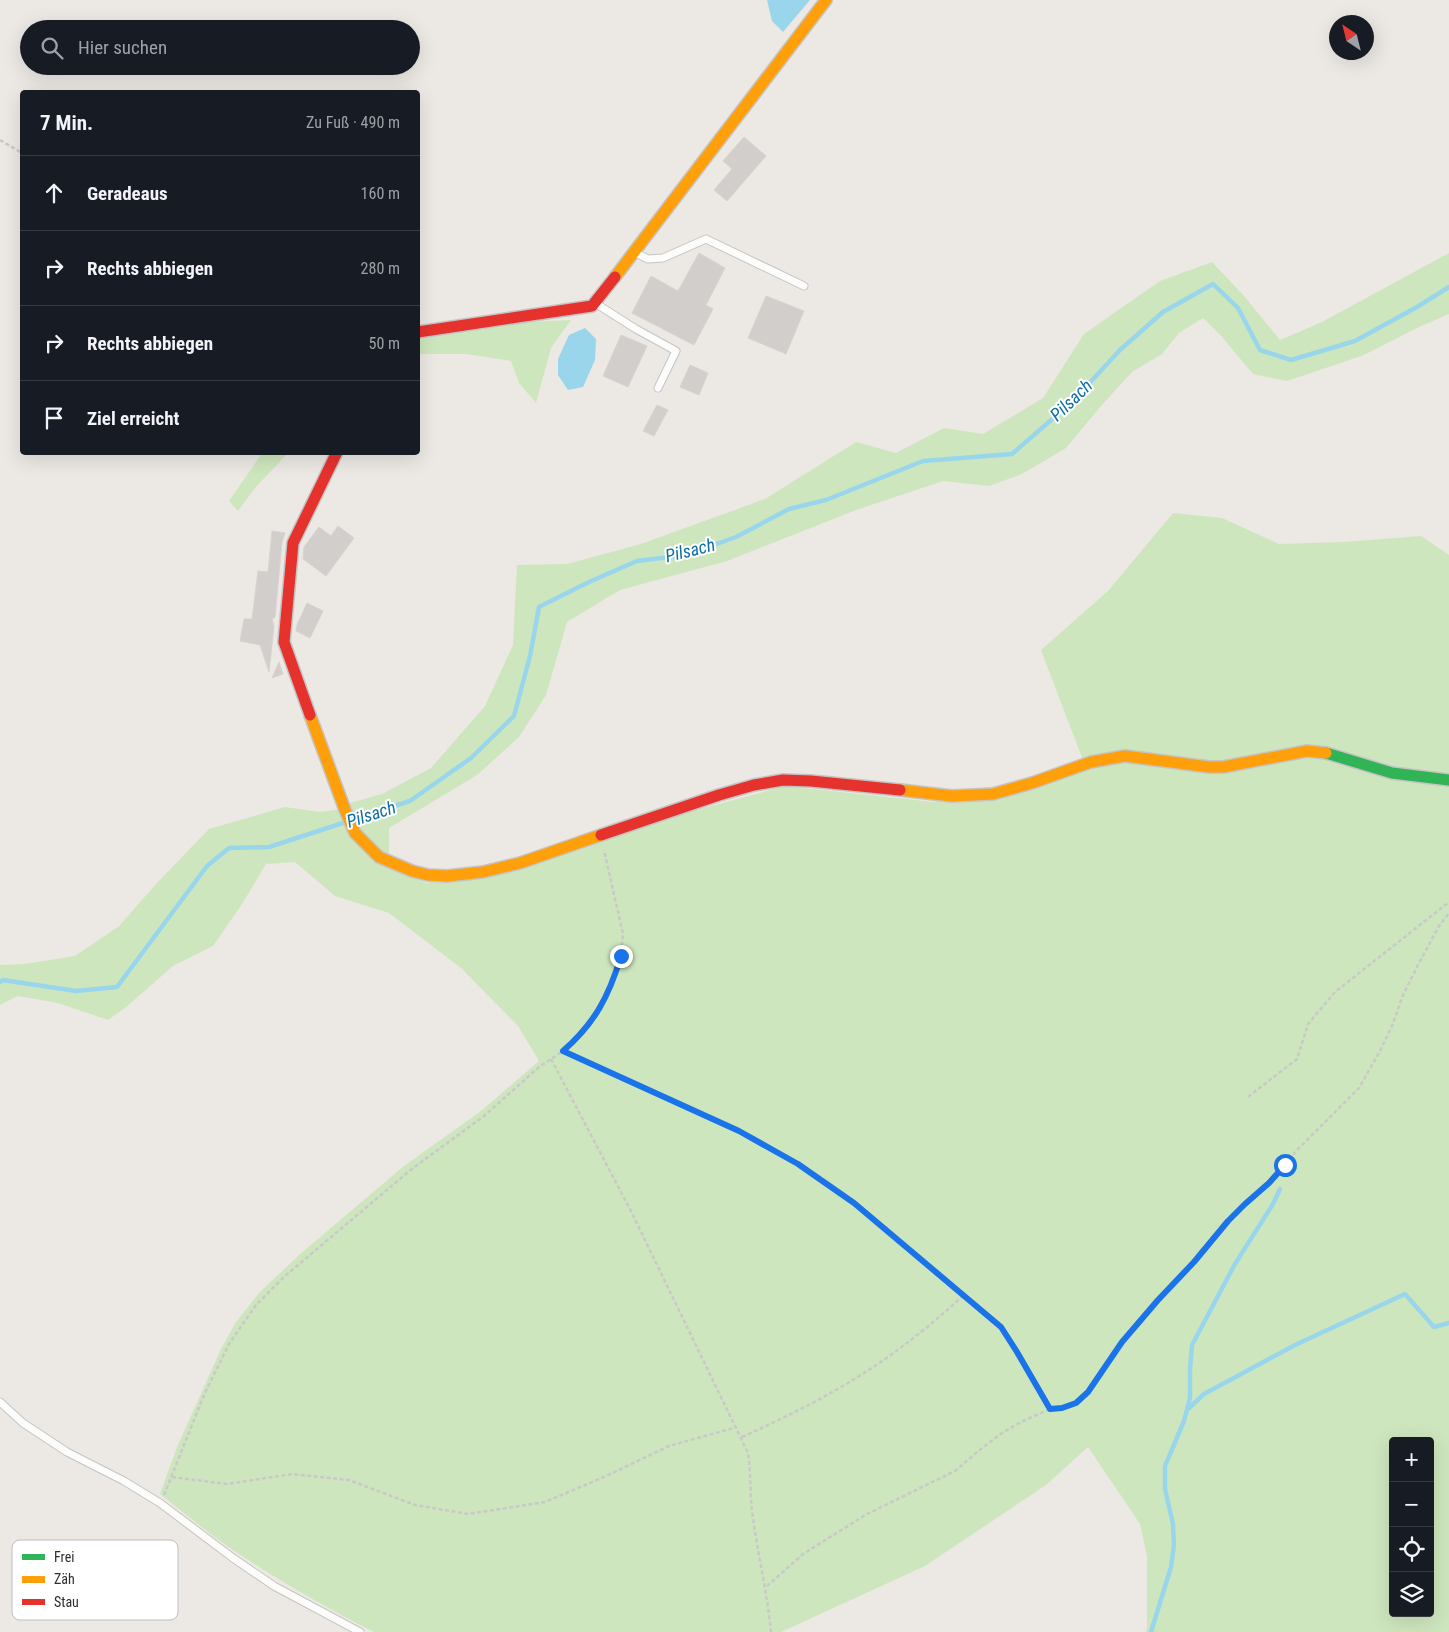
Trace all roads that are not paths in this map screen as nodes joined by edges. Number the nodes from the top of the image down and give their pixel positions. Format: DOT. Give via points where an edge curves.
graph roads {
  1 [pos="826,0"];
  2 [pos="634,252"];
  3 [pos="804,286"];
  4 [pos="595,303"];
  5 [pos="420,332"];
  6 [pos="658,388"];
  7 [pos="336,455"];
  8 [pos="1449,780"];
  9 [pos="0,1402"];
  10 [pos="360,1632"];
  1 -- 2 [label="street"];
  2 -- 3 [label="lane" via="648,259 663,258 706,239"];
  2 -- 4 [label="street"];
  4 -- 5 [label="street"];
  4 -- 6 [label="lane" via="676,351"];
  7 -- 8 [label="street" via="293,543 284,642 355,833 379,857 412,871 448,876 520,863 719,795 783,780 952,796 993,794 1115,757 1223,767 1307,751 1324,752 1392,774"];
  9 -- 10 [label="lane" via="23,1423 67,1452 160,1503 274,1586"];
}
